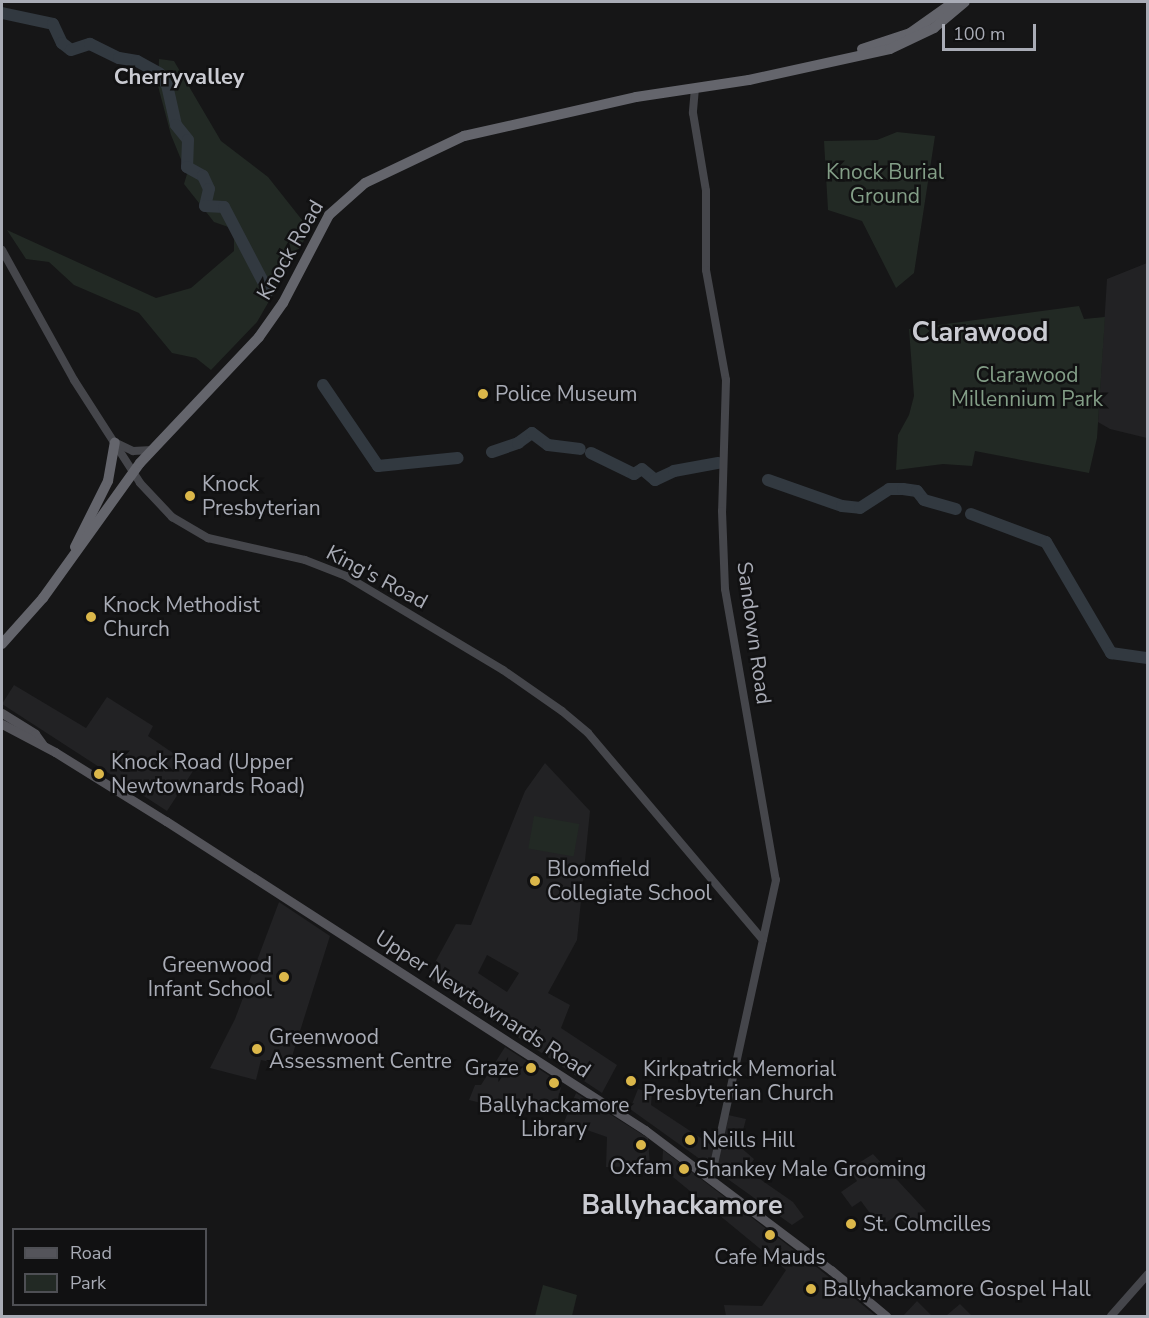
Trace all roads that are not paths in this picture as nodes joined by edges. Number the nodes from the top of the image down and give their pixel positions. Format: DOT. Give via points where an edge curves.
graph roads {
  1 [pos="954,2"];
  2 [pos="965,2"];
  3 [pos="810,65"];
  4 [pos="695,88"];
  5 [pos="2,250"];
  6 [pos="115,443"];
  7 [pos="152,450"];
  8 [pos="133,472"];
  9 [pos="74,556"];
  10 [pos="2,643"];
  11 [pos="2,713"];
  12 [pos="2,724"];
  13 [pos="43,745"];
  14 [pos="763,939"];
  15 [pos="711,1178"];
  16 [pos="1148,1274"];
  17 [pos="886,1317"];
  18 [pos="1111,1317"];
  1 -- 3 [label="highway, Knock Road" via="910,33"];
  2 -- 3 [label="highway, Knock Road" via="934,28 902,45"];
  3 -- 4 [label="highway, Knock Road"];
  4 -- 7 [label="highway, Knock Road" via="464,136 365,183 328,215 283,303 259,337"];
  4 -- 14 [label="street, Sandown Road" via="693,113 706,191 706,270 726,380 722,511 725,589 776,880"];
  5 -- 6 [label="street, King's Road" via="52,344"];
  6 -- 7 [label="street" via="133,451"];
  6 -- 8 [label="street, King's Road"];
  6 -- 9 [label="highway" via="111,472 75,543"];
  7 -- 8 [label="highway, Knock Road"];
  8 -- 9 [label="highway, Knock Road"];
  8 -- 14 [label="street, King's Road" via="163,509 187,528 220,542 305,560 346,576 503,670 562,711 588,733"];
  9 -- 10 [label="highway, Knock Road" via="26,619"];
  11 -- 13 [label="main road, Upper Newtownards Road" via="35,734"];
  12 -- 13 [label="main road, Upper Newtownards Road"];
  13 -- 15 [label="main road, Upper Newtownards Road" via="611,1108"];
  14 -- 15 [label="street, Sandown Road"];
  15 -- 17 [label="main road, Upper Newtownards Road"];
  16 -- 18 [label="street"];
}
